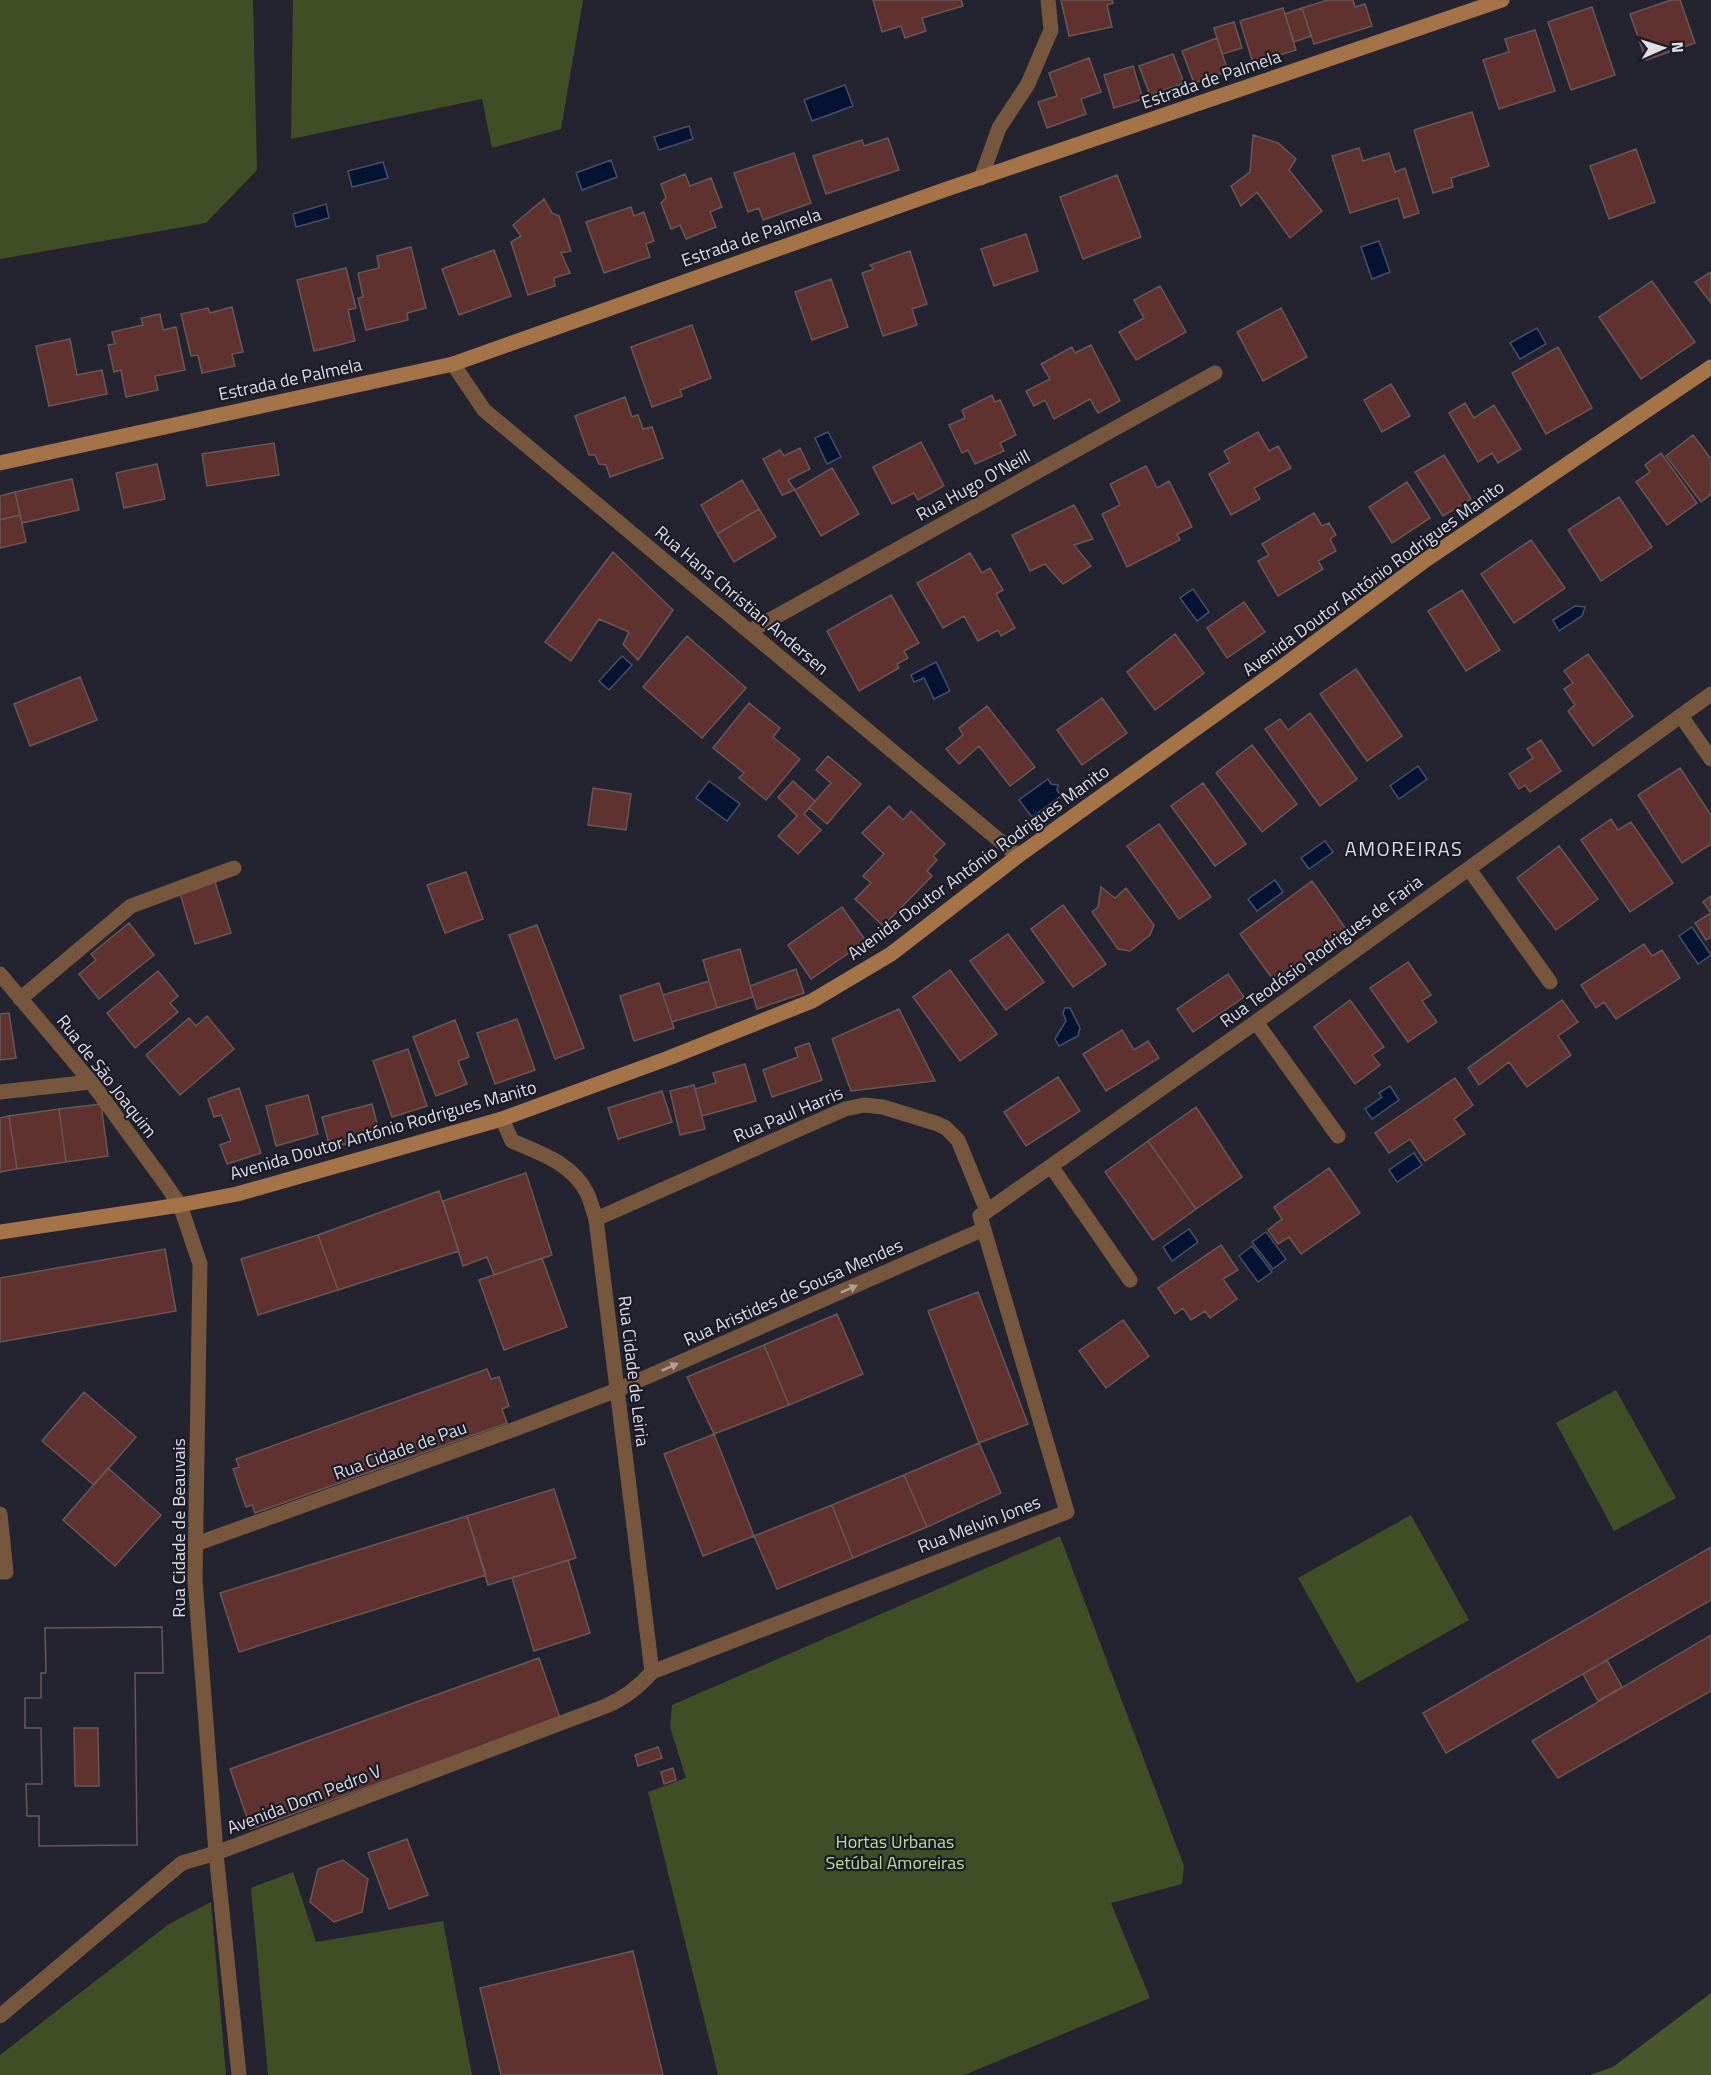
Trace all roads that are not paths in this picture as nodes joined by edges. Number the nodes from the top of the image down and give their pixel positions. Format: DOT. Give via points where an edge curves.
graph roads {
  1 [pos="1048,0"];
  2 [pos="1502,0"];
  3 [pos="981,178"];
  4 [pos="453,364"];
  5 [pos="1711,368"];
  6 [pos="1215,373"];
  7 [pos="0,463"];
  8 [pos="750,631"];
  9 [pos="1711,694"];
  10 [pos="1681,716"];
  11 [pos="1711,759"];
  12 [pos="1018,856"];
  13 [pos="234,868"];
  14 [pos="1469,869"];
  15 [pos="0,974"];
  16 [pos="1550,982"];
  17 [pos="20,999"];
  18 [pos="1256,1022"];
  19 [pos="91,1082"];
  20 [pos="0,1092"];
  21 [pos="502,1119"];
  22 [pos="1338,1136"];
  23 [pos="1051,1166"];
  24 [pos="180,1205"];
  25 [pos="596,1219"];
  26 [pos="984,1219"];
  27 [pos="0,1232"];
  28 [pos="1130,1280"];
  29 [pos="617,1390"];
  30 [pos="0,1514"];
  31 [pos="196,1544"];
  32 [pos="0,1572"];
  33 [pos="652,1672"];
  34 [pos="216,1853"];
  35 [pos="0,2016"];
  36 [pos="239,2075"];
  1 -- 3 [label="street" via="1051,30 1028,84 999,128"];
  2 -- 3 [label="street, Estrada de Palmela"];
  3 -- 4 [label="street, Estrada de Palmela"];
  4 -- 7 [label="street, Estrada de Palmela"];
  4 -- 8 [label="street, Rua Hans Christian Andersen" via="484,410"];
  5 -- 12 [label="street, Avenida Doutor António Rodrigues Manito" via="1427,559"];
  6 -- 8 [label="street, Rua Hugo O'Neill"];
  8 -- 12 [label="street, Rua Hans Christian Andersen"];
  9 -- 10 [label="street, Rua Teodósio Rodrigues de Faria"];
  10 -- 11 [label="street"];
  10 -- 14 [label="street, Rua Teodósio Rodrigues de Faria"];
  12 -- 21 [label="street, Avenida Doutor António Rodrigues Manito" via="891,954 812,1001"];
  13 -- 17 [label="street" via="131,906"];
  14 -- 16 [label="street"];
  14 -- 18 [label="street, Rua Teodósio Rodrigues de Faria"];
  15 -- 17 [label="street, Rua de São Joaquim"];
  17 -- 19 [label="street, Rua de São Joaquim"];
  18 -- 22 [label="street"];
  18 -- 23 [label="street, Rua Teodósio Rodrigues de Faria"];
  19 -- 20 [label="street"];
  19 -- 24 [label="street, Rua de São Joaquim"];
  21 -- 24 [label="street, Avenida Doutor António Rodrigues Manito" via="237,1194"];
  21 -- 25 [label="street, Rua Cidade de Leiria" via="512,1141 574,1173 587,1193"];
  23 -- 26 [label="street, Rua Teodósio Rodrigues de Faria"];
  23 -- 28 [label="street"];
  24 -- 27 [label="street, Avenida Doutor António Rodrigues Manito"];
  24 -- 31 [label="street, Rua Cidade de Beauvais" via="200,1264"];
  25 -- 26 [label="street, Rua Paul Harris" via="845,1109 864,1106 883,1107 938,1124 953,1134"];
  25 -- 29 [label="street, Rua Cidade de Leiria"];
  29 -- 26 [label="street, Rua Aristides de Sousa Mendes, one-way"];
  26 -- 33 [label="street, Rua Melvin Jones" via="1066,1512"];
  29 -- 31 [label="street, Rua Cidade de Pau"];
  29 -- 33 [label="street, Rua Cidade de Leiria"];
  30 -- 32 [label="street" via="6,1572"];
  31 -- 34 [label="street, Rua Cidade de Beauvais" via="195,1580"];
  33 -- 34 [label="street, Avenida Dom Pedro V" via="638,1688 606,1706"];
  34 -- 35 [label="street, Avenida Dom Pedro V" via="182,1863"];
  34 -- 36 [label="street, Rua Cidade de Beauvais"];
}
